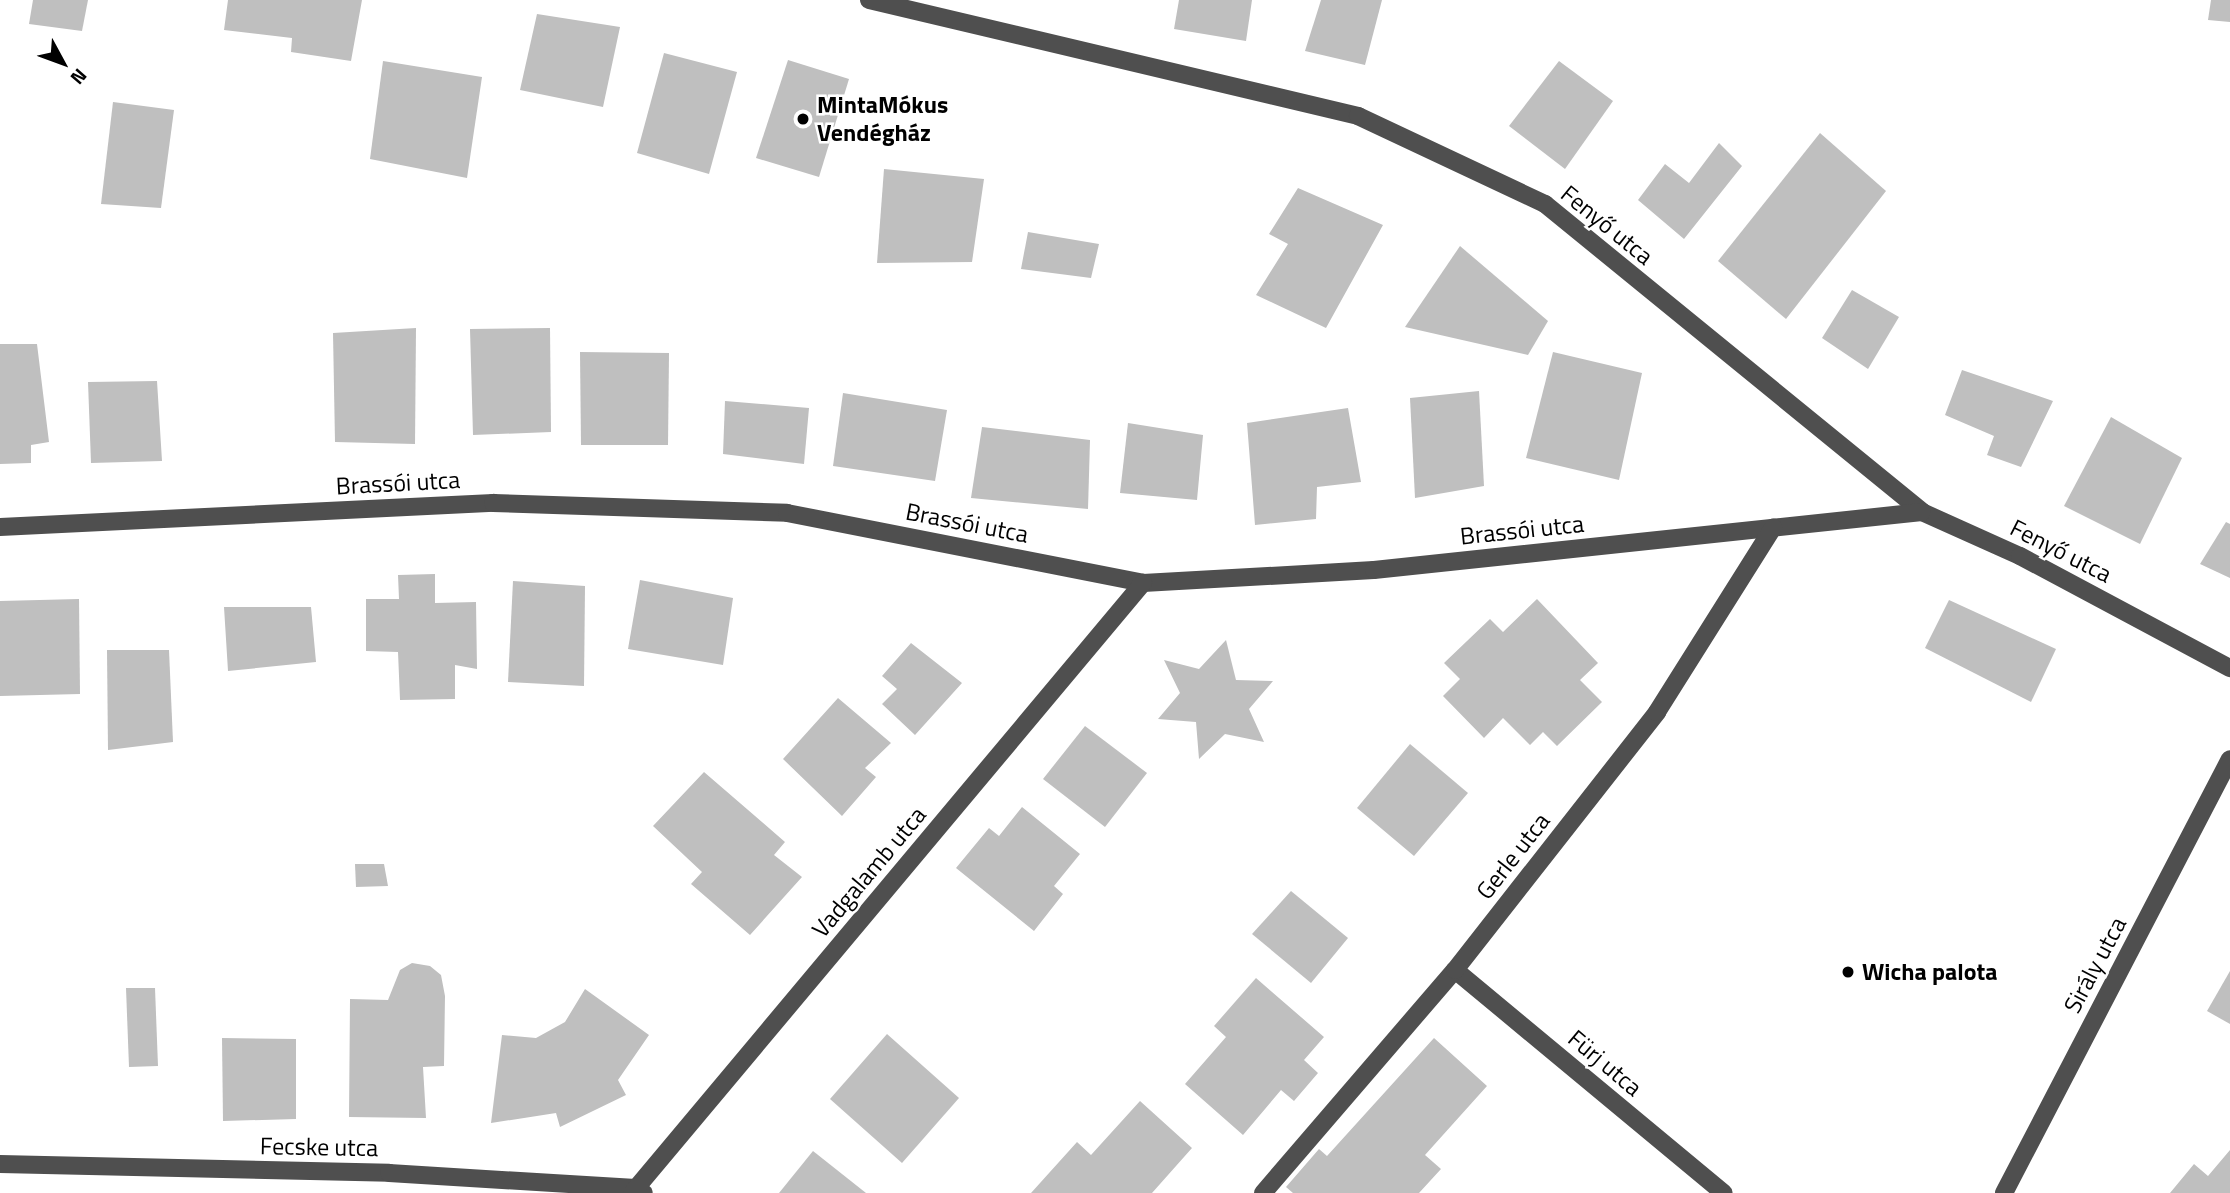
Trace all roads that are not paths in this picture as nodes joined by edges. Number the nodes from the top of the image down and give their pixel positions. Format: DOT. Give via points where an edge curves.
graph roads {
  1 [pos="869,0"];
  2 [pos="1922,512"];
  3 [pos="0,527"];
  4 [pos="1773,528"];
  5 [pos="1143,583"];
  6 [pos="2230,668"];
  7 [pos="2230,759"];
  8 [pos="1455,970"];
  9 [pos="0,1164"];
  10 [pos="637,1191"];
  11 [pos="1263,1193"];
  12 [pos="1724,1193"];
  13 [pos="2004,1193"];
  1 -- 2 [label="street, Fenyő utca" via="1358,116 1545,204"];
  2 -- 4 [label="street, Brassói utca"];
  2 -- 6 [label="street, Fenyő utca" via="2020,556"];
  3 -- 5 [label="street, Brassói utca" via="493,503 787,513"];
  4 -- 5 [label="street, Brassói utca" via="1374,570"];
  4 -- 8 [label="street, Gerle utca" via="1657,712"];
  5 -- 10 [label="street, Vadgalamb utca"];
  7 -- 13 [label="street, Sirály utca"];
  8 -- 11 [label="street, Gerle utca"];
  8 -- 12 [label="street, Fürj utca"];
  9 -- 10 [label="street, Fecske utca" via="389,1173"];
}
